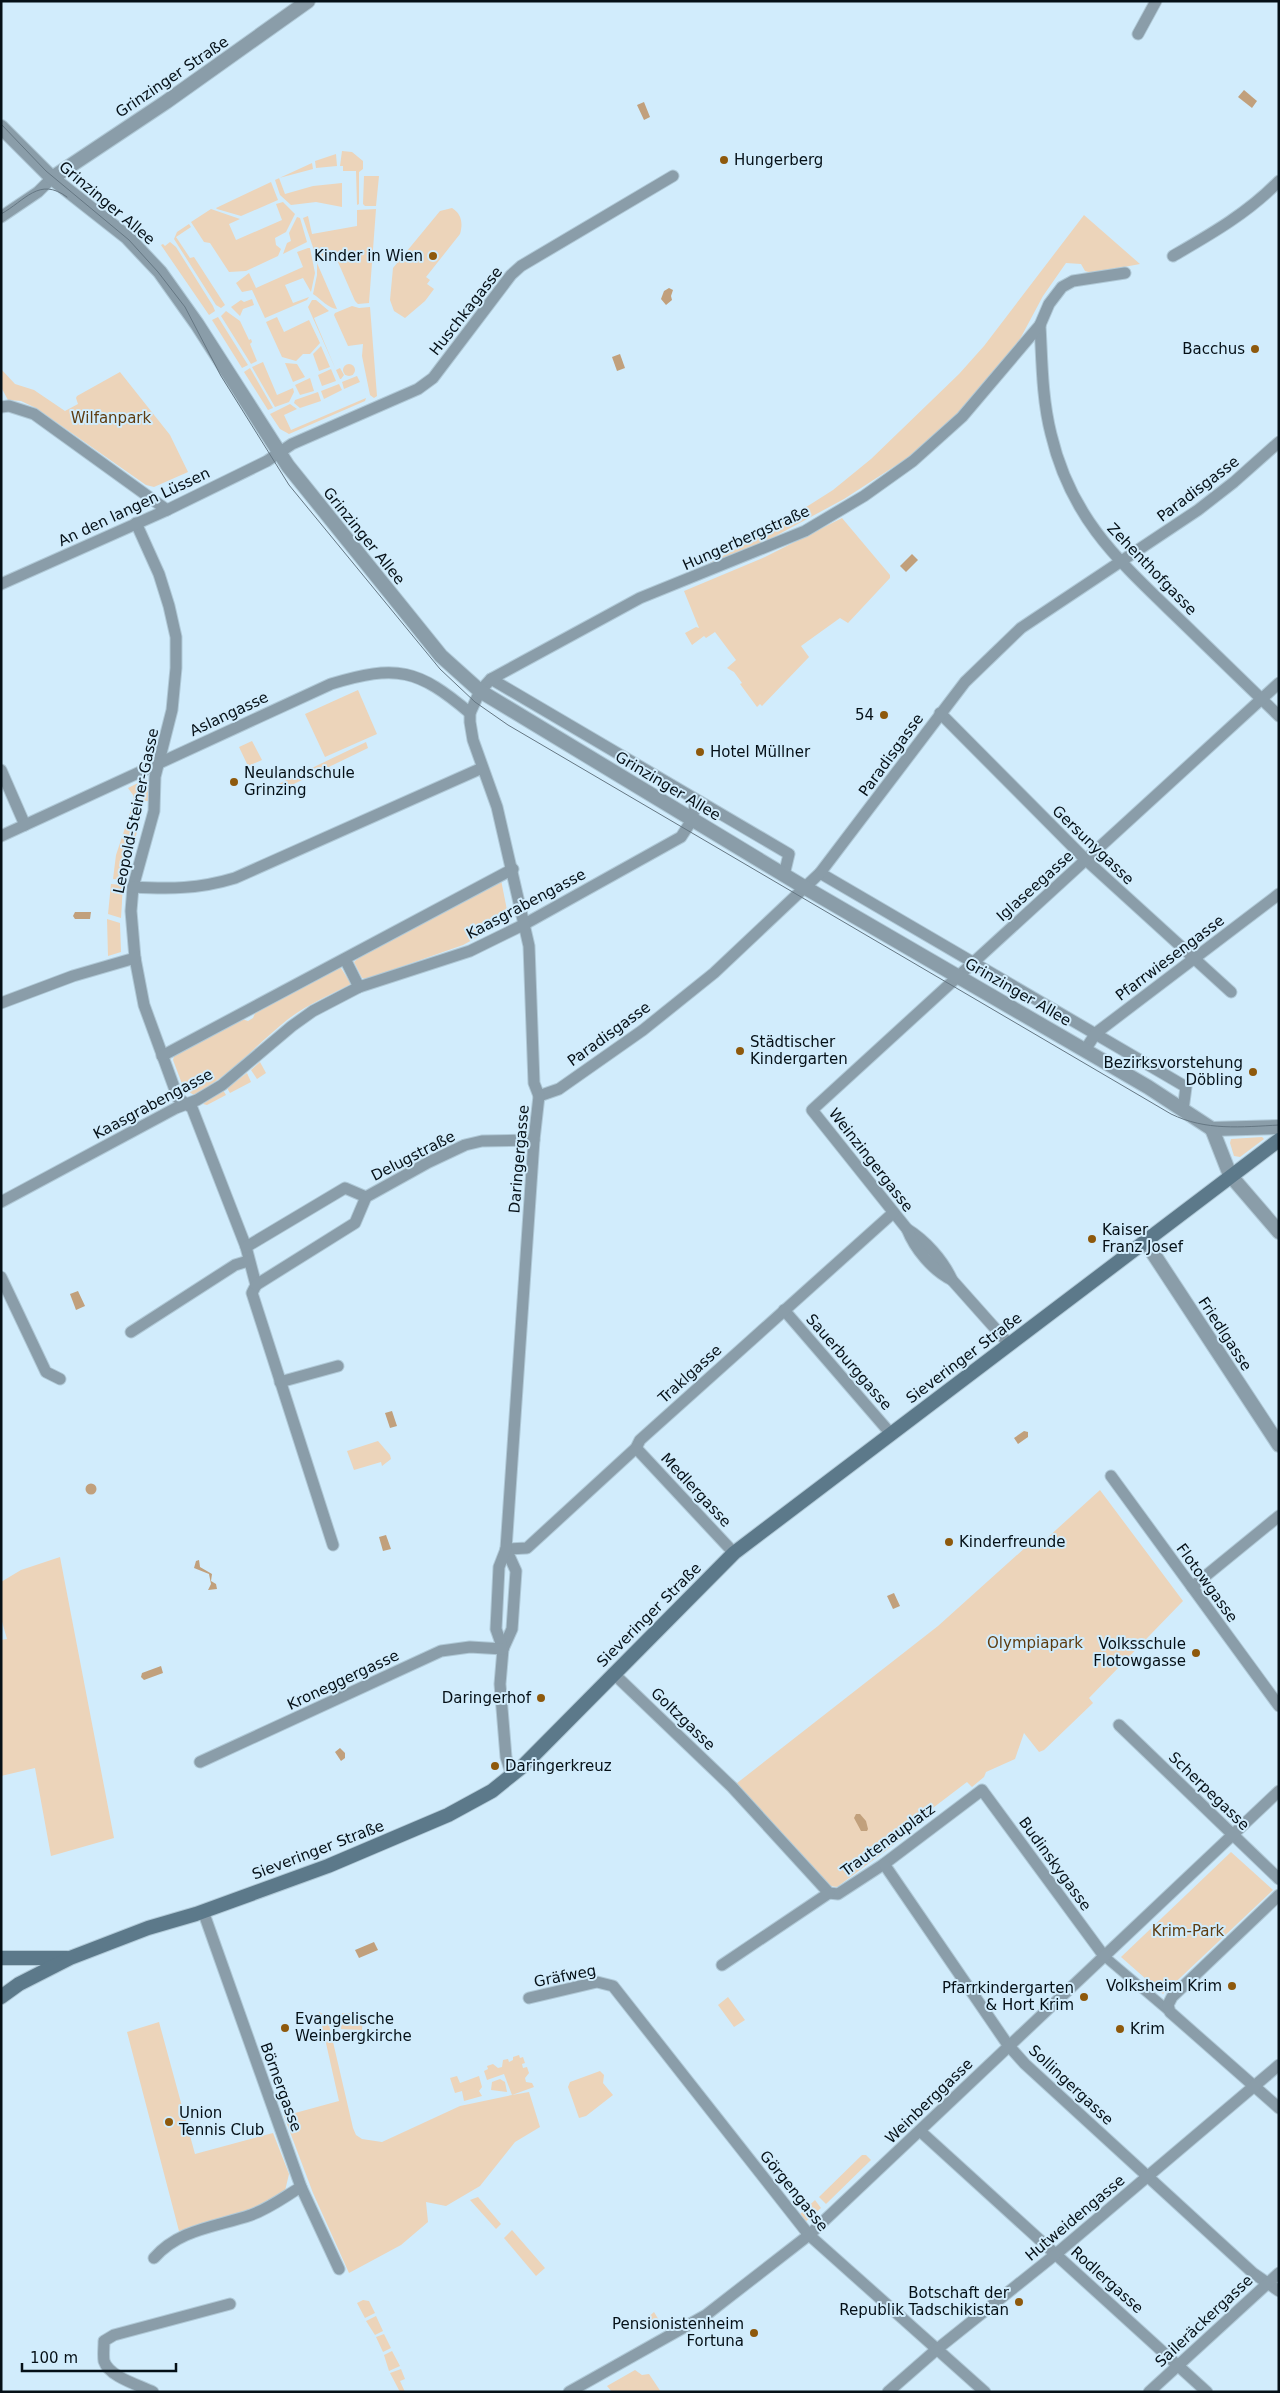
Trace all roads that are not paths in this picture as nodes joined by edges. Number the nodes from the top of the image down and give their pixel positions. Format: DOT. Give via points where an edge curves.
graph roads {
  1 [pos="308,1"];
  2 [pos="1156,1"];
  3 [pos="1138,34"];
  4 [pos="1,127"];
  5 [pos="673,176"];
  6 [pos="52,178"];
  7 [pos="1279,181"];
  8 [pos="1,216"];
  9 [pos="1173,256"];
  10 [pos="1125,273"];
  11 [pos="1040,325"];
  12 [pos="1,407"];
  13 [pos="1279,442"];
  14 [pos="278,453"];
  15 [pos="168,510"];
  16 [pos="136,523"];
  17 [pos="1121,563"];
  18 [pos="1,584"];
  19 [pos="491,679"];
  20 [pos="1279,683"];
  21 [pos="480,691"];
  22 [pos="1262,700"];
  23 [pos="470,713"];
  24 [pos="940,713"];
  25 [pos="1279,716"];
  26 [pos="160,763"];
  27 [pos="482,768"];
  28 [pos="1,770"];
  29 [pos="696,800"];
  30 [pos="692,820"];
  31 [pos="25,825"];
  32 [pos="1,836"];
  33 [pos="1086,860"];
  34 [pos="513,869"];
  35 [pos="820,873"];
  36 [pos="784,875"];
  37 [pos="133,887"];
  38 [pos="804,887"];
  39 [pos="1279,894"];
  40 [pos="523,925"];
  41 [pos="135,958"];
  42 [pos="345,959"];
  43 [pos="1193,959"];
  44 [pos="974,962"];
  45 [pos="958,976"];
  46 [pos="359,987"];
  47 [pos="1231,992"];
  48 [pos="1,1003"];
  49 [pos="1096,1032"];
  50 [pos="1085,1050"];
  51 [pos="162,1056"];
  52 [pos="539,1096"];
  53 [pos="186,1103"];
  54 [pos="812,1110"];
  55 [pos="1183,1110"];
  56 [pos="1279,1127"];
  57 [pos="1212,1129"];
  58 [pos="534,1140"];
  59 [pos="1279,1140"];
  60 [pos="1230,1175"];
  61 [pos="366,1197"];
  62 [pos="1,1202"];
  63 [pos="893,1213"];
  64 [pos="1279,1232"];
  65 [pos="1144,1241"];
  66 [pos="246,1247"];
  67 [pos="248,1261"];
  68 [pos="1,1276"];
  69 [pos="256,1285"];
  70 [pos="784,1310"];
  71 [pos="131,1332"];
  72 [pos="1009,1344"];
  73 [pos="338,1366"];
  74 [pos="60,1379"];
  75 [pos="280,1382"];
  76 [pos="892,1434"];
  77 [pos="1279,1445"];
  78 [pos="636,1448"];
  79 [pos="1111,1476"];
  80 [pos="1279,1516"];
  81 [pos="333,1545"];
  82 [pos="506,1549"];
  83 [pos="734,1552"];
  84 [pos="1192,1587"];
  85 [pos="503,1650"];
  86 [pos="613,1673"];
  87 [pos="1279,1706"];
  88 [pos="1119,1725"];
  89 [pos="200,1762"];
  90 [pos="512,1776"];
  91 [pos="982,1790"];
  92 [pos="1279,1791"];
  93 [pos="1232,1835"];
  94 [pos="884,1864"];
  95 [pos="1279,1879"];
  96 [pos="828,1893"];
  97 [pos="1279,1895"];
  98 [pos="203,1911"];
  99 [pos="1104,1956"];
  100 [pos="1,1958"];
  101 [pos="31,1958"];
  102 [pos="70,1958"];
  103 [pos="722,1965"];
  104 [pos="36,1975"];
  105 [pos="607,1983"];
  106 [pos="1,1997"];
  107 [pos="529,1998"];
  108 [pos="1170,2012"];
  109 [pos="1008,2045"];
  110 [pos="1279,2065"];
  111 [pos="1254,2086"];
  112 [pos="1279,2108"];
  113 [pos="920,2130"];
  114 [pos="1148,2176"];
  115 [pos="302,2187"];
  116 [pos="809,2235"];
  117 [pos="1056,2254"];
  118 [pos="154,2258"];
  119 [pos="339,2269"];
  120 [pos="1279,2273"];
  121 [pos="1268,2283"];
  122 [pos="1279,2291"];
  123 [pos="230,2304"];
  124 [pos="936,2350"];
  125 [pos="1178,2365"];
  126 [pos="153,2392"];
  127 [pos="569,2392"];
  128 [pos="888,2392"];
  129 [pos="985,2392"];
  130 [pos="1149,2392"];
  131 [pos="1207,2392"];
  1 -- 6 [label="street, Grinzinger Straße"];
  2 -- 3 [label="street"];
  4 -- 6 [label="street, Grinzinger Allee"];
  5 -- 14 [label="street, Huschkagasse" via="522,266 432,378 418,389"];
  6 -- 8 [label="street" via="38,192"];
  6 -- 14 [label="street, Grinzinger Allee" via="126,237 160,272 197,324"];
  7 -- 9 [label="street" via="1248,210"];
  10 -- 11 [label="street, Hungerbergstraße" via="1073,281 1056,294"];
  11 -- 17 [label="street, Zehenthofgasse" via="1043,385 1051,437 1082,512"];
  11 -- 19 [label="street, Hungerbergstraße" via="962,417 913,461 864,496 805,531 640,598"];
  12 -- 15 [label="street" via="9,406 34,414"];
  13 -- 17 [label="street, Paradisgasse" via="1198,510"];
  14 -- 15 [label="street, An den langen Lüssen"];
  14 -- 21 [label="street, Grinzinger Allee" via="441,656"];
  15 -- 16 [label="street, An den langen Lüssen"];
  16 -- 18 [label="street, An den langen Lüssen"];
  16 -- 26 [label="street, Leopold-Steiner-Gasse" via="160,574 176,637 172,710"];
  17 -- 22 [label="street, Zehenthofgasse"];
  17 -- 24 [label="street, Paradisgasse" via="1022,628 965,682"];
  19 -- 21 [label="street, Hungerbergstraße"];
  19 -- 29 [label="street, Grinzinger Allee"];
  20 -- 22 [label="street, Iglaseegasse"];
  21 -- 23 [label="street"];
  21 -- 30 [label="street, Grinzinger Allee"];
  22 -- 25 [label="street, Zehenthofgasse"];
  22 -- 33 [label="street, Iglaseegasse"];
  23 -- 26 [label="street, Aslangasse" via="442,689 417,676 390,671 332,684"];
  23 -- 27 [label="street, Daringergasse" via="473,740"];
  24 -- 33 [label="street, Gersunygasse"];
  24 -- 35 [label="street, Paradisgasse" via="890,784"];
  26 -- 31 [label="street, Aslangasse"];
  26 -- 37 [label="street, Leopold-Steiner-Gasse" via="155,777 154,811"];
  27 -- 34 [label="street, Daringergasse" via="497,807"];
  27 -- 37 [label="street" via="235,878 210,886 178,890"];
  28 -- 31 [label="street"];
  29 -- 30 [label="street"];
  29 -- 36 [label="street, Grinzinger Allee" via="789,854"];
  30 -- 36 [label="street, Grinzinger Allee"];
  30 -- 40 [label="street, Kaasgrabengasse" via="681,837"];
  31 -- 32 [label="street, Aslangasse"];
  33 -- 43 [label="street, Gersunygasse"];
  33 -- 44 [label="street, Iglaseegasse"];
  34 -- 40 [label="street, Daringergasse"];
  34 -- 42 [label="street"];
  35 -- 38 [label="street, Paradisgasse"];
  35 -- 44 [label="street, Grinzinger Allee"];
  36 -- 38 [label="street, Grinzinger Allee"];
  37 -- 41 [label="street, Leopold-Steiner-Gasse" via="131,910"];
  38 -- 45 [label="street, Grinzinger Allee"];
  38 -- 52 [label="street, Paradisgasse" via="714,973 643,1030 559,1088"];
  39 -- 43 [label="street, Pfarrwiesengasse"];
  40 -- 46 [label="street, Kaasgrabengasse" via="470,951"];
  40 -- 52 [label="street, Daringergasse" via="529,946 534,1083"];
  41 -- 48 [label="street" via="73,976"];
  41 -- 51 [label="street, Leopold-Steiner-Gasse" via="144,1005"];
  42 -- 46 [label="street"];
  42 -- 51 [label="street"];
  43 -- 47 [label="street, Gersunygasse"];
  43 -- 49 [label="street, Pfarrwiesengasse"];
  44 -- 45 [label="street, Iglaseegasse"];
  44 -- 49 [label="street, Grinzinger Allee"];
  45 -- 50 [label="street, Grinzinger Allee"];
  45 -- 54 [label="street, Iglaseegasse"];
  46 -- 53 [label="street, Kaasgrabengasse" via="313,1011 222,1085"];
  49 -- 50 [label="street, Pfarrwiesengasse"];
  49 -- 55 [label="street, Grinzinger Allee" via="1186,1087"];
  50 -- 55 [label="street, Grinzinger Allee"];
  51 -- 53 [label="street, Leopold-Steiner-Gasse" via="178,1098"];
  52 -- 58 [label="street, Daringergasse"];
  53 -- 62 [label="street, Kaasgrabengasse"];
  53 -- 66 [label="street, Leopold-Steiner-Gasse" via="192,1108"];
  54 -- 63 [label="street, Weinzingergasse"];
  55 -- 57 [label="street, Grinzinger Allee"];
  56 -- 57 [label="street"];
  57 -- 60 [label="street"];
  58 -- 61 [label="street, Delugstraße" via="492,1140 465,1145"];
  58 -- 82 [label="street, Daringergasse"];
  59 -- 60 [label="main road, Sieveringer Straße"];
  60 -- 64 [label="street"];
  60 -- 65 [label="main road, Sieveringer Straße"];
  61 -- 66 [label="street, Delugstraße" via="345,1188"];
  61 -- 69 [label="street, Delugstraße" via="355,1223"];
  63 -- 70 [label="street, Traklgasse"];
  63 -- 72 [label="street, Weinzingergasse" via="947,1268 952,1280"];
  65 -- 72 [label="main road, Sieveringer Straße"];
  65 -- 77 [label="street, Friedlgasse"];
  66 -- 67 [label="street, Leopold-Steiner-Gasse"];
  67 -- 69 [label="street, Leopold-Steiner-Gasse"];
  67 -- 71 [label="street" via="235,1264"];
  68 -- 74 [label="street" via="46,1372"];
  69 -- 75 [label="street, Leopold-Steiner-Gasse" via="252,1293"];
  70 -- 76 [label="street, Sauerburggasse"];
  70 -- 78 [label="street, Traklgasse" via="640,1440"];
  72 -- 76 [label="main road, Sieveringer Straße"];
  73 -- 75 [label="street"];
  75 -- 81 [label="street, Leopold-Steiner-Gasse"];
  76 -- 83 [label="main road, Sieveringer Straße"];
  78 -- 82 [label="street, Traklgasse" via="527,1548"];
  78 -- 83 [label="street, Medlergasse"];
  79 -- 84 [label="street, Flotowgasse"];
  80 -- 84 [label="street"];
  82 -- 85 [label="street, Daringergasse" via="499,1567 496,1629"];
  82 -- 85 [label="street, Daringergasse" via="516,1571 512,1629"];
  83 -- 86 [label="main road, Sieveringer Straße"];
  84 -- 87 [label="street, Flotowgasse"];
  85 -- 89 [label="street, Kroneggergasse" via="470,1647 441,1651"];
  85 -- 90 [label="street, Daringergasse" via="500,1684 503,1728"];
  86 -- 90 [label="main road, Sieveringer Straße"];
  86 -- 96 [label="street, Goltzgasse" via="732,1787"];
  88 -- 93 [label="street, Scherpegasse"];
  90 -- 98 [label="main road, Sieveringer Straße" via="448,1815 328,1866"];
  91 -- 94 [label="street, Trautenauplatz"];
  91 -- 99 [label="street, Budinskygasse"];
  92 -- 93 [label="street, Weinberggasse"];
  93 -- 95 [label="street, Scherpegasse"];
  93 -- 99 [label="street, Weinberggasse"];
  94 -- 96 [label="street, Trautenauplatz" via="838,1894"];
  94 -- 109 [label="street, Sollingergasse"];
  96 -- 103 [label="street, Trautenauplatz"];
  97 -- 108 [label="street" via="1172,1997 1168,2005"];
  98 -- 102 [label="main road, Sieveringer Straße"];
  98 -- 115 [label="street, Börnergasse"];
  99 -- 108 [label="street"];
  99 -- 109 [label="street, Weinberggasse"];
  100 -- 101 [label="main road"];
  101 -- 102 [label="main road"];
  101 -- 104 [label="main road"];
  102 -- 104 [label="main road, Sieveringer Straße"];
  104 -- 106 [label="main road, Sieveringer Straße"];
  105 -- 107 [label="street, Gräfweg" via="597,1982"];
  105 -- 116 [label="street, Görgengasse" via="625,1999"];
  108 -- 111 [label="street"];
  109 -- 113 [label="street, Weinberggasse"];
  109 -- 114 [label="street, Sollingergasse"];
  110 -- 111 [label="street, Hutweidengasse"];
  111 -- 112 [label="street"];
  111 -- 114 [label="street, Hutweidengasse"];
  113 -- 116 [label="street, Weinberggasse"];
  113 -- 117 [label="street, Rodlergasse"];
  114 -- 117 [label="street, Hutweidengasse"];
  114 -- 121 [label="street, Sollingergasse" via="1253,2273"];
  115 -- 118 [label="street" via="275,2205 251,2215 171,2241"];
  115 -- 119 [label="street, Börnergasse"];
  116 -- 124 [label="street, Görgengasse"];
  116 -- 127 [label="street, Weinberggasse" via="706,2314"];
  117 -- 124 [label="street, Hutweidengasse"];
  117 -- 125 [label="street, Rodlergasse"];
  120 -- 121 [label="street, Saileräckergasse"];
  121 -- 122 [label="street, Sollingergasse"];
  121 -- 125 [label="street, Saileräckergasse"];
  123 -- 126 [label="street" via="114,2335 104,2342 107,2368"];
  124 -- 128 [label="street, Hutweidengasse"];
  124 -- 129 [label="street, Görgengasse"];
  125 -- 130 [label="street, Saileräckergasse"];
  125 -- 131 [label="street, Rodlergasse"];
}
